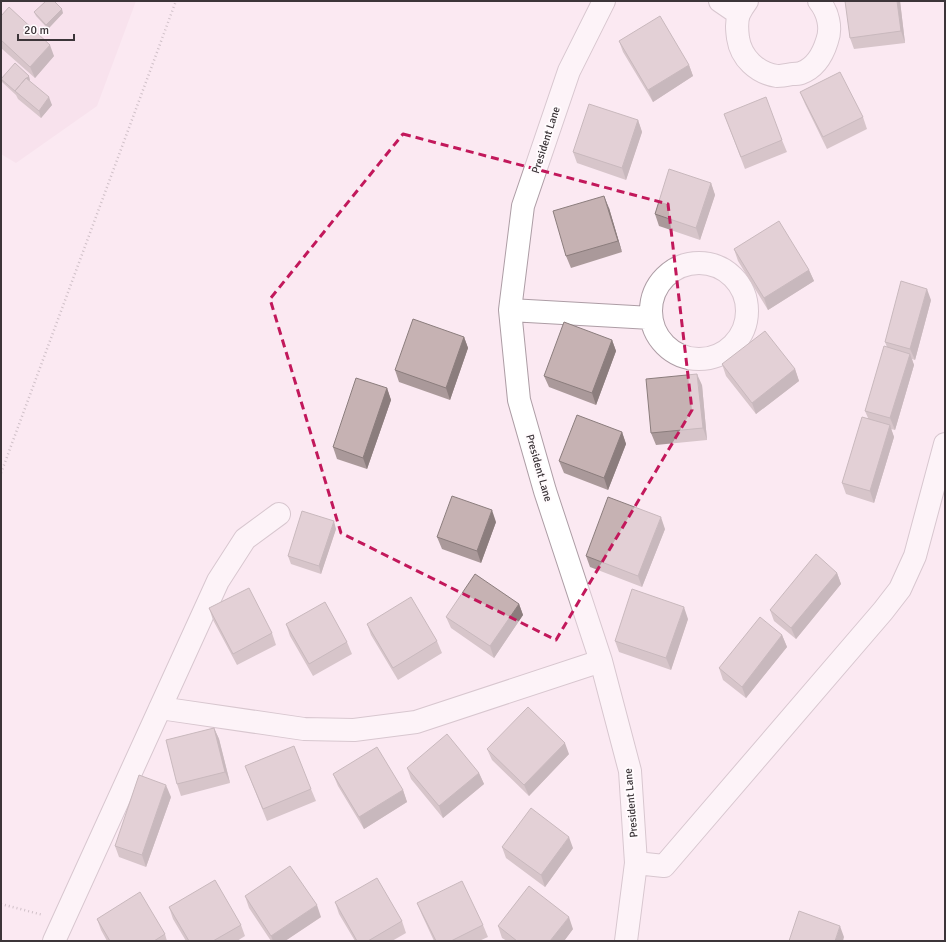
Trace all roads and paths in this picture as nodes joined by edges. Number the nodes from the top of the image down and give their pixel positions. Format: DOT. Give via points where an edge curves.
graph roads {
  1 [pos="176,1"];
  2 [pos="604,1"];
  3 [pos="720,1"];
  4 [pos="819,1"];
  5 [pos="743,7"];
  6 [pos="510,310"];
  7 [pos="651,318"];
  8 [pos="945,444"];
  9 [pos="1,473"];
  10 [pos="278,514"];
  11 [pos="600,660"];
  12 [pos="160,708"];
  13 [pos="636,864"];
  14 [pos="1,904"];
  15 [pos="63,921"];
  16 [pos="54,941"];
  17 [pos="626,941"];
  1 -- 9 [label="path"];
  2 -- 6 [label="street, President Lane" via="569,71 523,206"];
  3 -- 5 [label="street"];
  4 -- 5 [label="street" via="828,21 828,37 823,52 814,64 801,72 778,76 762,72 744,54 736,28"];
  6 -- 7 [label="street"];
  6 -- 11 [label="street, President Lane" via="519,400 545,491"];
  7 -- 7 [label="street" via="652,301 658,286 669,273 683,265 698,262 716,265 730,274 740,286 746,302 745,324 738,339 727,350 709,358 692,359 668,348 658,336"];
  8 -- 13 [label="street" via="915,556 900,589 664,866"];
  10 -- 12 [label="street" via="245,539 218,581"];
  11 -- 12 [label="street" via="416,722 354,730 304,729"];
  11 -- 13 [label="street, President Lane" via="630,772"];
  12 -- 15 [label="street"];
  13 -- 17 [label="street, President Lane"];
  14 -- 15 [label="path"];
  15 -- 16 [label="street"];
}
